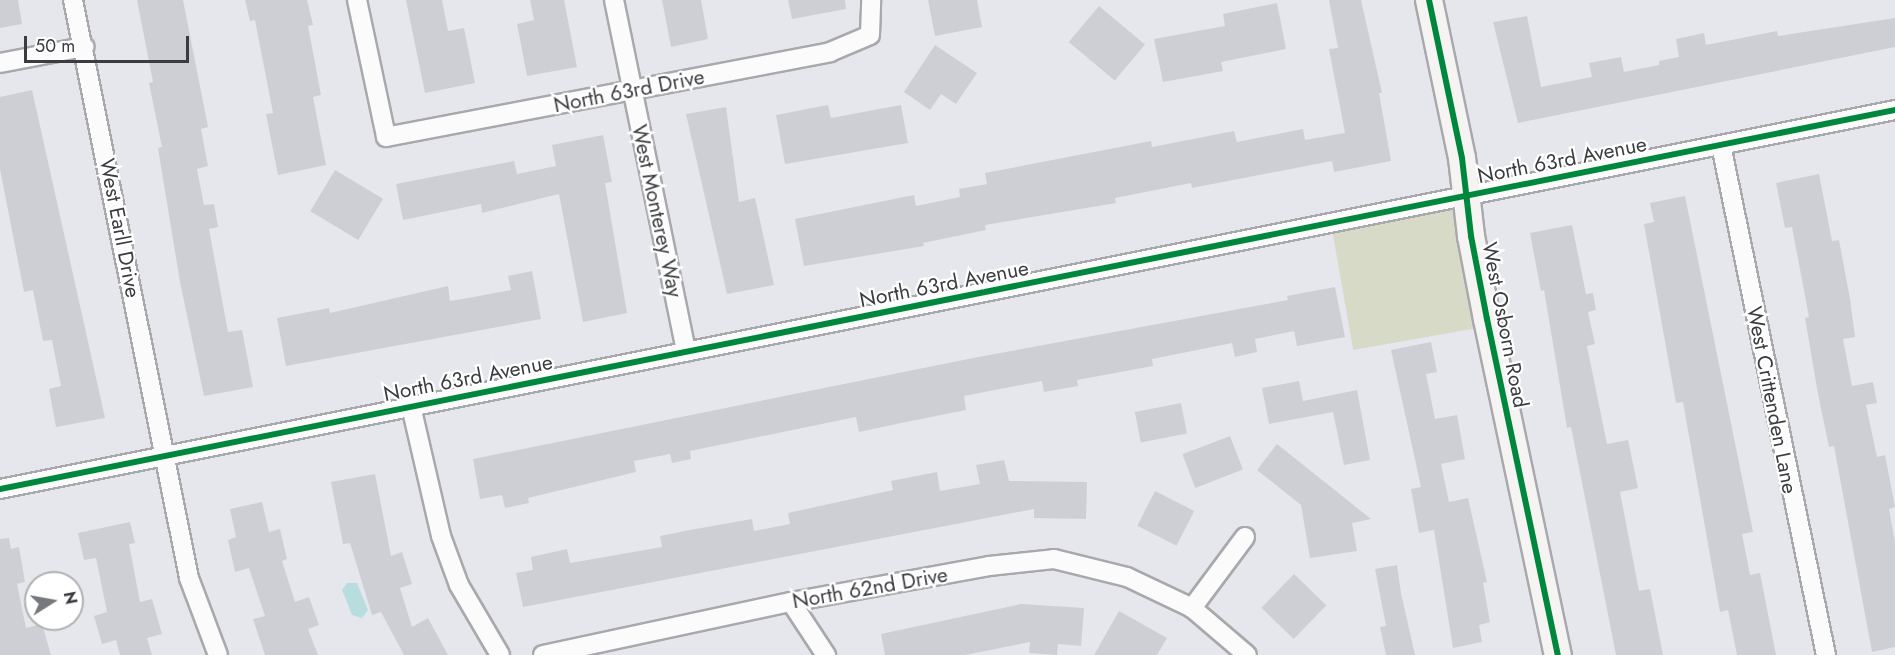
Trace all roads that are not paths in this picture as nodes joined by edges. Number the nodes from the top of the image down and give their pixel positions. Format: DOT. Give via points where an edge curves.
graph roads {
  1 [pos="73,0"];
  2 [pos="357,0"];
  3 [pos="614,0"];
  4 [pos="871,0"];
  5 [pos="1429,0"];
  6 [pos="84,47"];
  7 [pos="0,63"];
  8 [pos="632,91"];
  9 [pos="1895,110"];
  10 [pos="1721,145"];
  11 [pos="1466,196"];
  12 [pos="686,352"];
  13 [pos="411,406"];
  14 [pos="166,456"];
  15 [pos="0,489"];
  16 [pos="1245,537"];
  17 [pos="791,602"];
  18 [pos="1192,608"];
  19 [pos="218,655"];
  20 [pos="500,655"];
  21 [pos="543,655"];
  22 [pos="826,655"];
  23 [pos="1247,655"];
  24 [pos="1558,655"];
  25 [pos="1826,655"];
  1 -- 6 [label="street, West Earll Drive"];
  2 -- 8 [label="street, North 63rd Drive" via="386,137"];
  3 -- 8 [label="street, West Monterey Way"];
  4 -- 8 [label="street, North 63rd Drive" via="870,35 830,52"];
  5 -- 11 [label="street, West Osborn Road" via="1462,158"];
  6 -- 7 [label="street"];
  6 -- 14 [label="street, West Earll Drive"];
  8 -- 12 [label="street, West Monterey Way"];
  9 -- 10 [label="street, North 63rd Avenue"];
  10 -- 11 [label="street, North 63rd Avenue"];
  10 -- 25 [label="street, West Crittenden Lane"];
  11 -- 12 [label="street, North 63rd Avenue"];
  11 -- 24 [label="street, West Osborn Road" via="1486,319"];
  12 -- 13 [label="street, North 63rd Avenue"];
  13 -- 14 [label="street, North 63rd Avenue"];
  13 -- 20 [label="street" via="441,536 459,585"];
  14 -- 15 [label="street, North 63rd Avenue"];
  14 -- 19 [label="street" via="189,578"];
  16 -- 18 [label="street"];
  17 -- 18 [label="street, North 62nd Drive" via="989,566 1054,559 1127,577"];
  17 -- 21 [label="street, North 62nd Drive"];
  17 -- 22 [label="street"];
  18 -- 23 [label="street, North 62nd Drive"];
}
